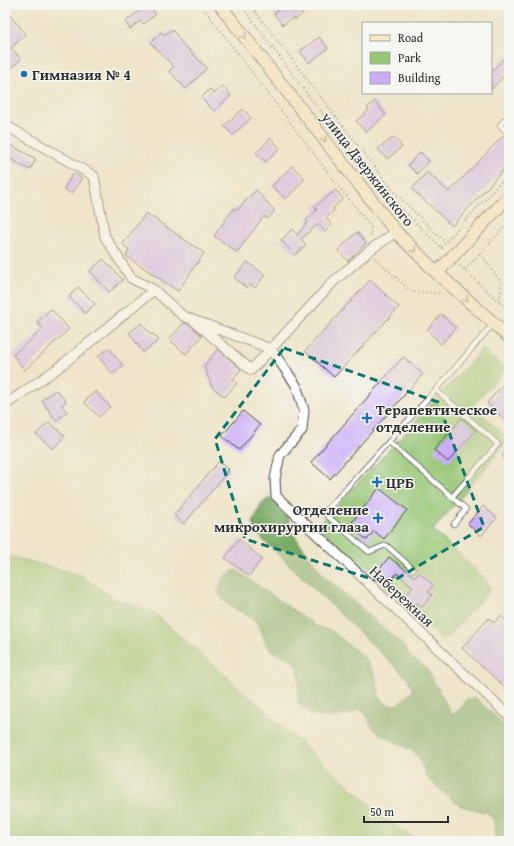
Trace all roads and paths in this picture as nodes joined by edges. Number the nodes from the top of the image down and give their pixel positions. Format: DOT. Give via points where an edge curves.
graph roads {
  1 [pos="201,5"];
  2 [pos="220,5"];
  3 [pos="241,5"];
  4 [pos="250,5"];
  5 [pos="509,115"];
  6 [pos="5,125"];
  7 [pos="509,134"];
  8 [pos="509,173"];
  9 [pos="509,196"];
  10 [pos="509,222"];
  11 [pos="396,232"];
  12 [pos="445,242"];
  13 [pos="441,247"];
  14 [pos="370,250"];
  15 [pos="480,254"];
  16 [pos="451,258"];
  17 [pos="465,270"];
  18 [pos="437,273"];
  19 [pos="154,290"];
  20 [pos="445,296"];
  21 [pos="500,302"];
  22 [pos="509,311"];
  23 [pos="193,320"];
  24 [pos="493,324"];
  25 [pos="509,337"];
  26 [pos="272,349"];
  27 [pos="436,390"];
  28 [pos="5,405"];
  29 [pos="389,442"];
  30 [pos="509,451"];
  31 [pos="509,458"];
  32 [pos="452,497"];
  33 [pos="454,524"];
  34 [pos="413,569"];
  35 [pos="509,716"];
  1 -- 14 [label="path" via="371,227"];
  2 -- 11 [label="main road, улица Дзержинского, one-way"];
  3 -- 13 [label="path" via="356,157 390,198"];
  4 -- 12 [label="path" via="394,192"];
  5 -- 7 [label="lane" via="500,125"];
  6 -- 19 [label="street" via="94,176 105,237 130,278"];
  8 -- 12 [label="path"];
  9 -- 16 [label="main road"];
  10 -- 15 [label="path"];
  11 -- 14 [label="street"];
  11 -- 18 [label="main road, улица Дзержинского, one-way"];
  12 -- 13 [label="path"];
  13 -- 16 [label="path"];
  14 -- 20 [label="path" via="376,259 412,292 440,292"];
  14 -- 26 [label="street" via="333,282"];
  15 -- 17 [label="path"];
  15 -- 21 [label="path" via="501,283"];
  16 -- 17 [label="path"];
  16 -- 18 [label="main road"];
  17 -- 21 [label="path"];
  18 -- 24 [label="main road, улица Дзержинского, one-way"];
  19 -- 23 [label="street" via="183,316"];
  19 -- 28 [label="street" via="58,368"];
  21 -- 22 [label="path"];
  23 -- 26 [label="street"];
  23 -- 26 [label="street" via="251,370"];
  24 -- 25 [label="main road, улица Дзержинского"];
  24 -- 27 [label="lane"];
  26 -- 35 [label="street, Набережная" via="296,385 304,410 302,430 280,455 275,478 276,496"];
  27 -- 29 [label="lane"];
  27 -- 32 [label="lane" via="498,444"];
  29 -- 32 [label="lane"];
  29 -- 34 [label="lane" via="324,513 369,552 386,545"];
  30 -- 31 [label="lane" via="505,455"];
  32 -- 33 [label="lane" via="466,509"];
}
